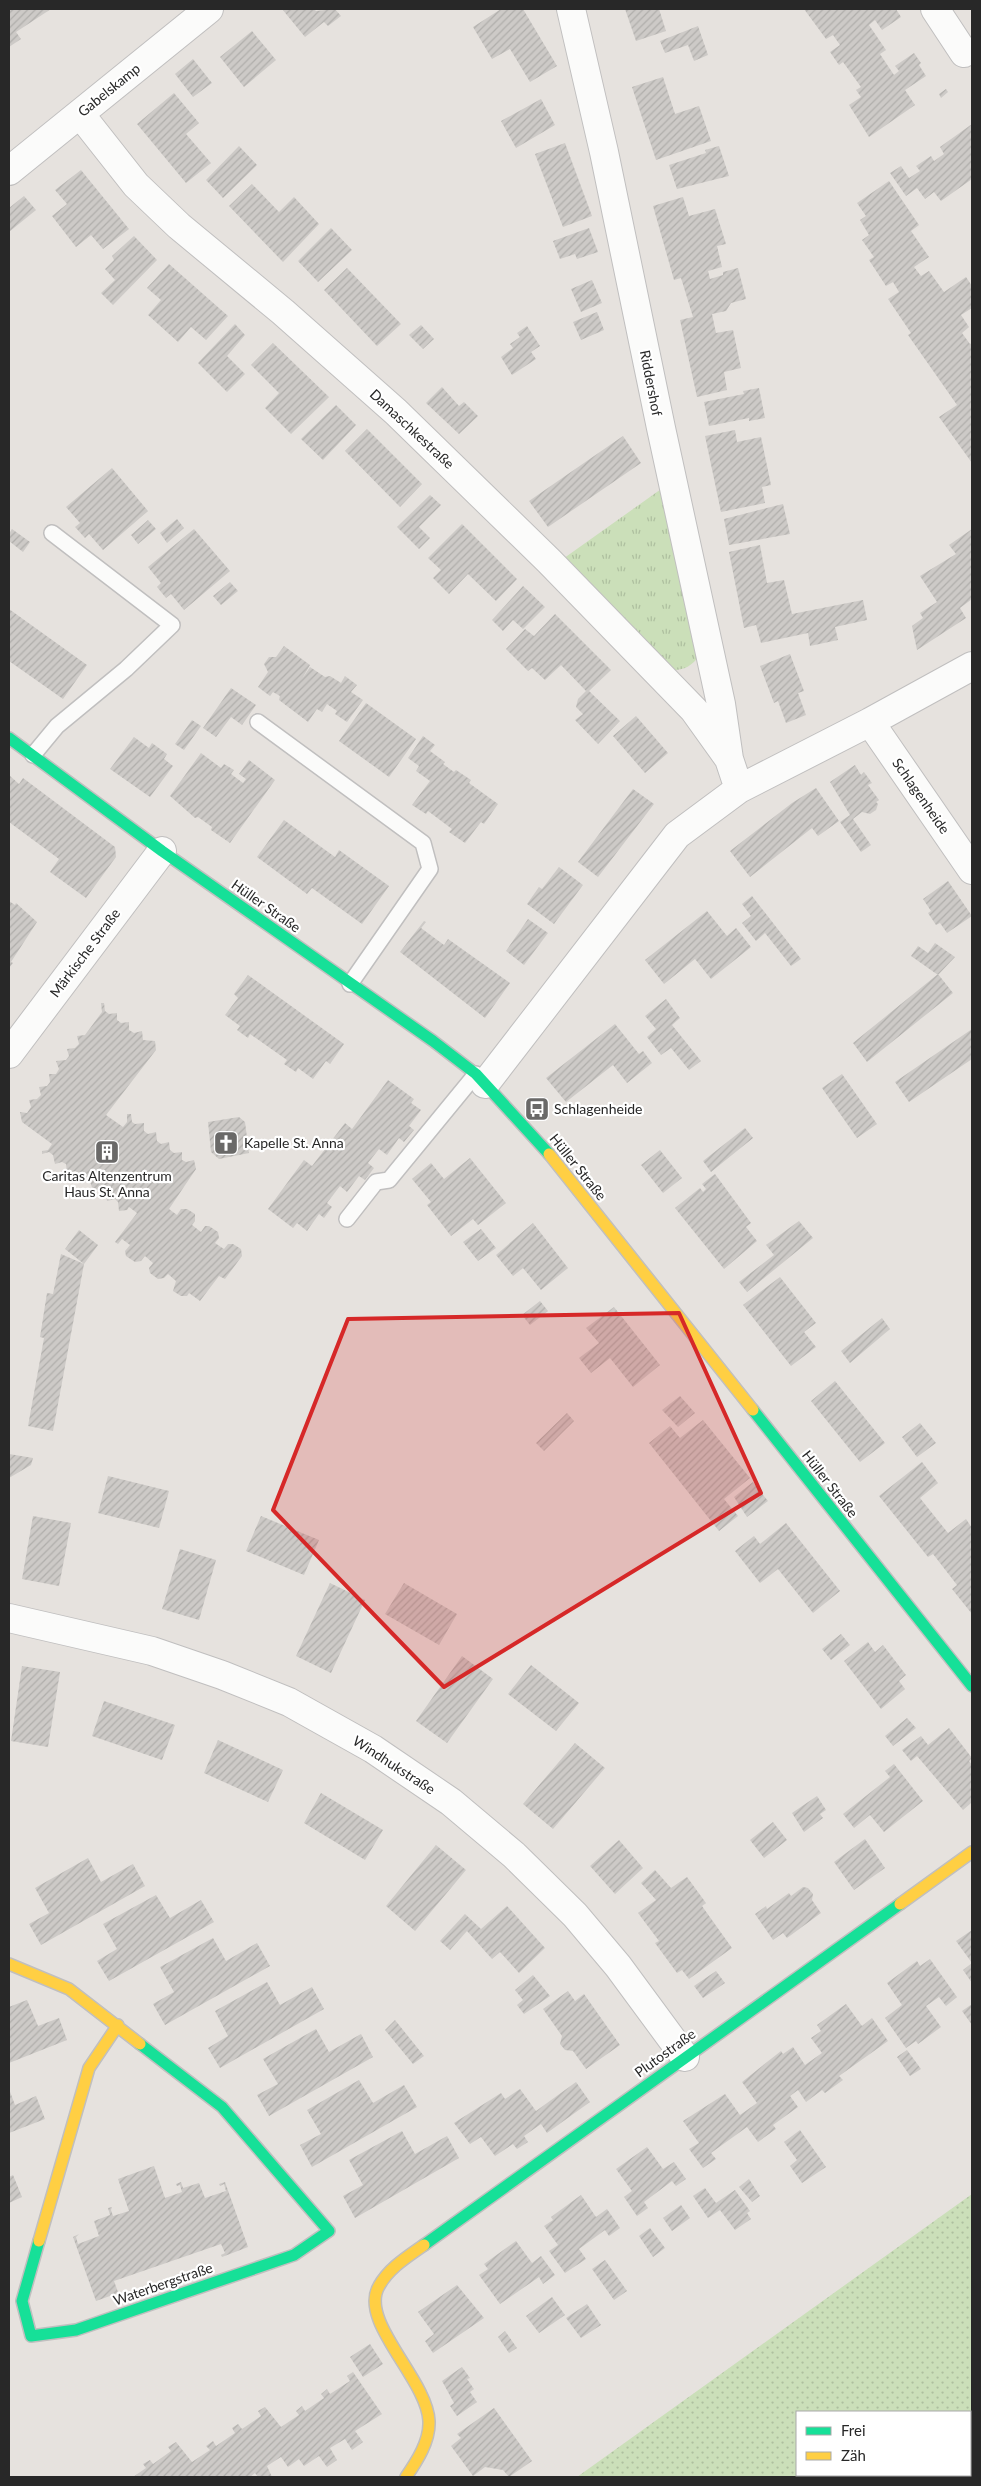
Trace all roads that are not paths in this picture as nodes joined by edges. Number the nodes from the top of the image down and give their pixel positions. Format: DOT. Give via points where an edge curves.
graph roads {
  1 [pos="210,9"];
  2 [pos="571,9"];
  3 [pos="935,9"];
  4 [pos="964,53"];
  5 [pos="80,114"];
  6 [pos="9,171"];
  7 [pos="52,533"];
  8 [pos="972,666"];
  9 [pos="258,722"];
  10 [pos="870,722"];
  11 [pos="9,738"];
  12 [pos="33,755"];
  13 [pos="729,759"];
  14 [pos="740,789"];
  15 [pos="162,851"];
  16 [pos="972,870"];
  17 [pos="350,984"];
  18 [pos="9,1054"];
  19 [pos="481,1079"];
  20 [pos="347,1219"];
  21 [pos="9,1618"];
  22 [pos="972,1686"];
  23 [pos="972,1852"];
  24 [pos="9,1964"];
  25 [pos="118,2025"];
  26 [pos="685,2057"];
  27 [pos="406,2477"];
  1 -- 5 [label="street, Gabelskamp"];
  2 -- 13 [label="street, Riddershof" via="721,704"];
  3 -- 4 [label="street"];
  5 -- 6 [label="street, Gabelskamp"];
  5 -- 13 [label="street, Damaschkestraße" via="136,185 179,226 396,412 549,561 694,710"];
  7 -- 12 [label="lane" via="172,625 126,669 57,726"];
  8 -- 10 [label="street"];
  9 -- 17 [label="lane" via="422,843 430,869"];
  10 -- 14 [label="street"];
  10 -- 16 [label="street, Schlagenheide"];
  11 -- 12 [label="street, Hüller Straße"];
  12 -- 15 [label="street, Hüller Straße"];
  13 -- 14 [label="street"];
  14 -- 19 [label="street" via="677,835"];
  15 -- 17 [label="street, Hüller Straße"];
  15 -- 18 [label="street, Märkische Straße"];
  17 -- 19 [label="street, Hüller Straße" via="433,1041"];
  19 -- 20 [label="lane" via="389,1180 376,1182"];
  19 -- 22 [label="street, Hüller Straße" via="552,1157"];
  21 -- 26 [label="street, Windhukstraße" via="152,1651 222,1675 289,1702 373,1749 451,1802 514,1855 575,1915 618,1966"];
  23 -- 26 [label="street, Plutostraße"];
  24 -- 25 [label="street, Waterbergstraße" via="69,1989"];
  25 -- 25 [label="street, Waterbergstraße" via="89,2068 22,2302 30,2336 76,2330 294,2254 330,2231 222,2107"];
  26 -- 27 [label="street, Plutostraße" via="378,2281 374,2303 377,2322 423,2394 429,2421 421,2453"];
}
